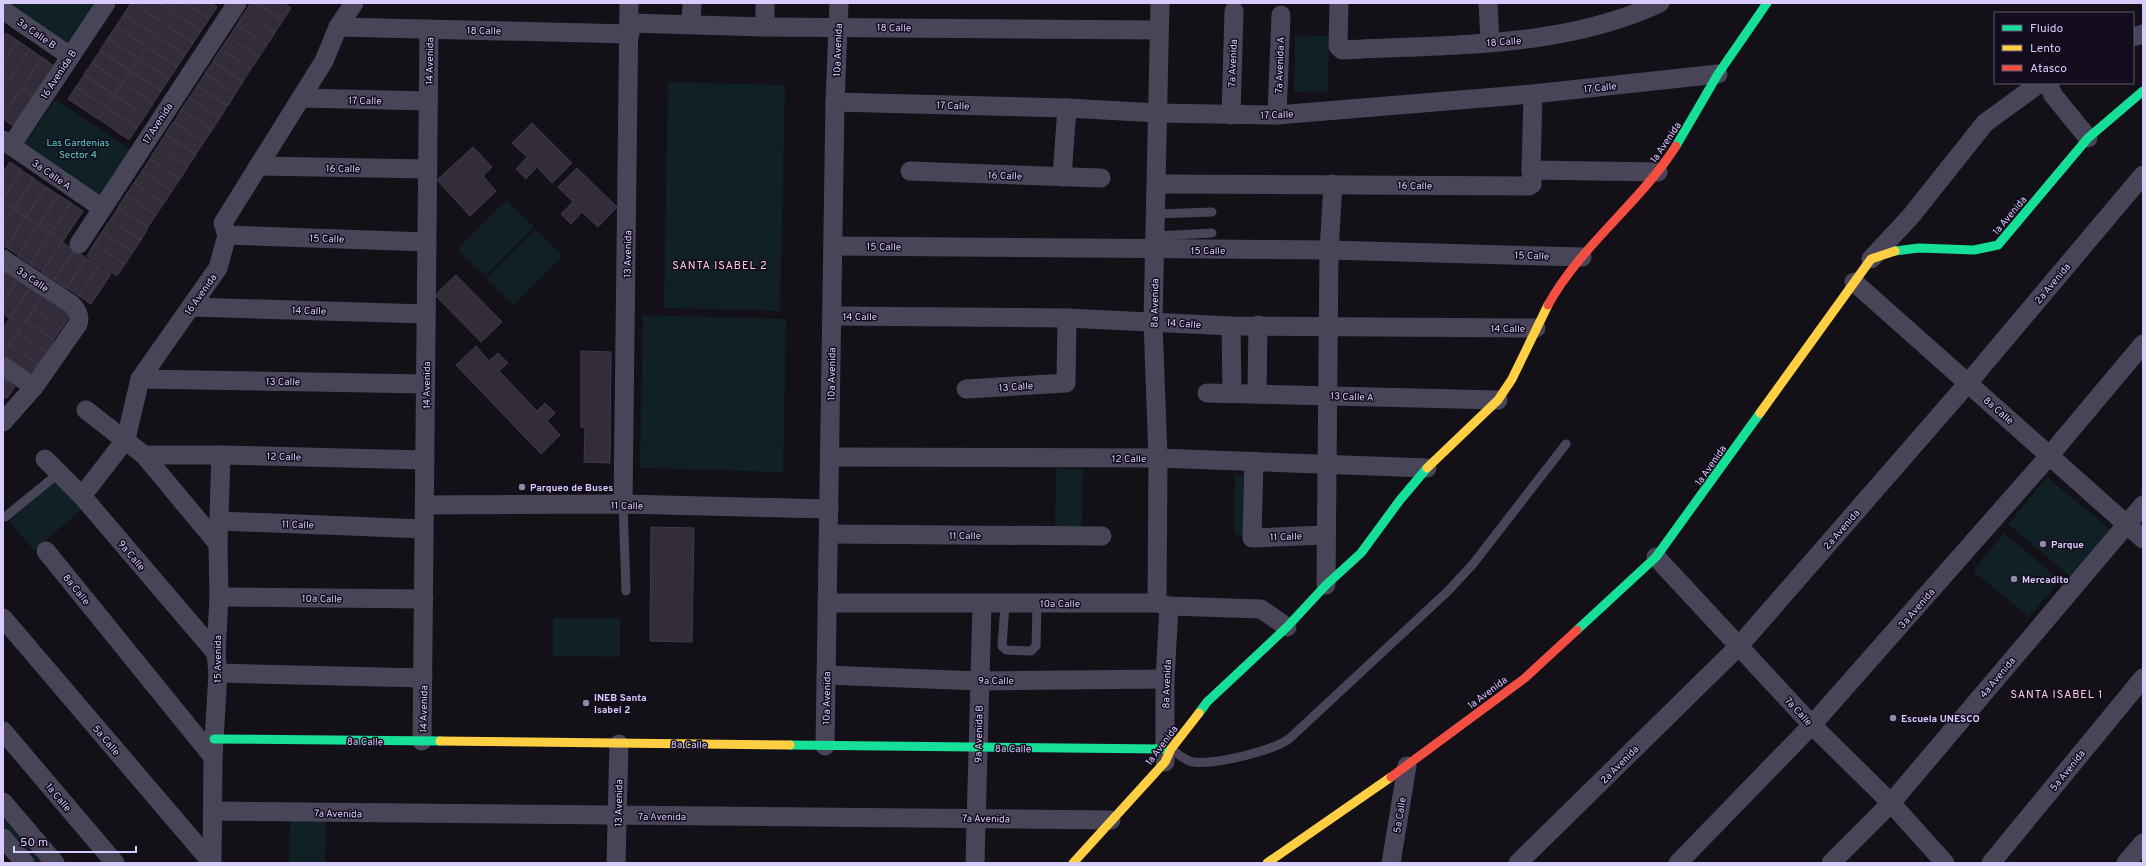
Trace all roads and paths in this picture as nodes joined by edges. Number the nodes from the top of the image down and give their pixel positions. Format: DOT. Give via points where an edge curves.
graph roads {
  1 [pos="106,3"];
  2 [pos="236,3"];
  3 [pos="354,3"];
  4 [pos="629,3"];
  5 [pos="692,3"];
  6 [pos="765,3"];
  7 [pos="839,3"];
  8 [pos="1160,3"];
  9 [pos="1339,3"];
  10 [pos="1488,3"];
  11 [pos="1660,3"];
  12 [pos="1767,3"];
  13 [pos="3,10"];
  14 [pos="1234,11"];
  15 [pos="1282,15"];
  16 [pos="691,24"];
  17 [pos="838,26"];
  18 [pos="338,27"];
  19 [pos="765,27"];
  20 [pos="630,28"];
  21 [pos="429,29"];
  22 [pos="1159,30"];
  23 [pos="1490,42"];
  24 [pos="70,56"];
  25 [pos="1718,74"];
  26 [pos="2039,84"];
  27 [pos="2048,84"];
  28 [pos="2143,91"];
  29 [pos="1533,94"];
  30 [pos="301,98"];
  31 [pos="428,101"];
  32 [pos="835,102"];
  33 [pos="1067,108"];
  34 [pos="1158,113"];
  35 [pos="1231,115"];
  36 [pos="1277,115"];
  37 [pos="2088,138"];
  38 [pos="7,143"];
  39 [pos="258,166"];
  40 [pos="428,169"];
  41 [pos="1531,170"];
  42 [pos="910,171"];
  43 [pos="1658,172"];
  44 [pos="2143,175"];
  45 [pos="1062,177"];
  46 [pos="1101,178"];
  47 [pos="1157,184"];
  48 [pos="1333,184"];
  49 [pos="102,208"];
  50 [pos="1212,212"];
  51 [pos="1156,214"];
  52 [pos="1212,233"];
  53 [pos="227,235"];
  54 [pos="427,242"];
  55 [pos="1156,243"];
  56 [pos="79,244"];
  57 [pos="834,246"];
  58 [pos="1329,250"];
  59 [pos="1582,257"];
  60 [pos="3,259"];
  61 [pos="1871,259"];
  62 [pos="1854,282"];
  63 [pos="191,306"];
  64 [pos="426,314"];
  65 [pos="832,316"];
  66 [pos="1067,318"];
  67 [pos="1154,321"];
  68 [pos="1258,325"];
  69 [pos="1231,326"];
  70 [pos="1328,327"];
  71 [pos="1536,328"];
  72 [pos="2143,344"];
  73 [pos="3,366"];
  74 [pos="140,379"];
  75 [pos="1968,382"];
  76 [pos="426,384"];
  77 [pos="34,388"];
  78 [pos="966,389"];
  79 [pos="1207,393"];
  80 [pos="1232,393"];
  81 [pos="1257,394"];
  82 [pos="1327,395"];
  83 [pos="1498,400"];
  84 [pos="86,410"];
  85 [pos="3,422"];
  86 [pos="126,439"];
  87 [pos="1566,444"];
  88 [pos="221,454"];
  89 [pos="144,455"];
  90 [pos="2050,455"];
  91 [pos="830,456"];
  92 [pos="1158,458"];
  93 [pos="45,459"];
  94 [pos="425,460"];
  95 [pos="1254,461"];
  96 [pos="1326,463"];
  97 [pos="1427,468"];
  98 [pos="59,473"];
  99 [pos="82,496"];
  100 [pos="623,504"];
  101 [pos="2143,505"];
  102 [pos="425,506"];
  103 [pos="829,509"];
  104 [pos="5,517"];
  105 [pos="220,521"];
  106 [pos="2127,523"];
  107 [pos="424,529"];
  108 [pos="829,534"];
  109 [pos="1325,535"];
  110 [pos="1102,536"];
  111 [pos="2143,539"];
  112 [pos="218,544"];
  113 [pos="46,551"];
  114 [pos="1656,557"];
  115 [pos="1326,585"];
  116 [pos="626,591"];
  117 [pos="219,597"];
  118 [pos="424,599"];
  119 [pos="828,604"];
  120 [pos="982,604"];
  121 [pos="1005,604"];
  122 [pos="1037,604"];
  123 [pos="1163,604"];
  124 [pos="3,618"];
  125 [pos="1287,627"];
  126 [pos="1738,646"];
  127 [pos="216,653"];
  128 [pos="218,673"];
  129 [pos="826,675"];
  130 [pos="423,678"];
  131 [pos="2143,678"];
  132 [pos="1165,679"];
  133 [pos="979,680"];
  134 [pos="1812,725"];
  135 [pos="3,731"];
  136 [pos="422,741"];
  137 [pos="618,744"];
  138 [pos="825,746"];
  139 [pos="977,747"];
  140 [pos="213,748"];
  141 [pos="1167,753"];
  142 [pos="1406,766"];
  143 [pos="3,802"];
  144 [pos="1891,803"];
  145 [pos="213,811"];
  146 [pos="618,816"];
  147 [pos="976,818"];
  148 [pos="1111,820"];
  149 [pos="3,838"];
  150 [pos="2143,843"];
  151 [pos="1276,860"];
  152 [pos="25,863"];
  153 [pos="55,863"];
  154 [pos="115,863"];
  155 [pos="212,863"];
  156 [pos="616,863"];
  157 [pos="975,863"];
  158 [pos="1073,863"];
  159 [pos="1391,863"];
  160 [pos="1518,863"];
  161 [pos="1678,863"];
  162 [pos="1832,863"];
  163 [pos="1945,863"];
  164 [pos="1990,863"];
  165 [pos="2126,863"];
  1 -- 24 [label="street, 16 Avenida B"];
  2 -- 49 [label="street, 17 Avenida"];
  3 -- 18 [label="street, 16 Avenida"];
  4 -- 20 [label="street, 13 Avenida"];
  5 -- 16 [label="street"];
  6 -- 19 [label="street"];
  7 -- 17 [label="street, 10a Avenida"];
  8 -- 22 [label="street, 8a Avenida"];
  9 -- 23 [label="street, 18 Calle" via="1338,46 1342,50"];
  10 -- 23 [label="street"];
  11 -- 23 [label="street, 18 Calle" via="1592,28 1549,37"];
  12 -- 25 [label="street, 1a Avenida"];
  13 -- 24 [label="street, 3a Calle B"];
  14 -- 35 [label="street, 7a Avenida"];
  15 -- 36 [label="street, 7a Avenida A"];
  16 -- 19 [label="street, 18 Calle"];
  16 -- 20 [label="street, 18 Calle"];
  17 -- 19 [label="street, 18 Calle"];
  17 -- 22 [label="street, 18 Calle"];
  17 -- 32 [label="street, 10a Avenida"];
  18 -- 21 [label="street, 18 Calle"];
  18 -- 30 [label="street, 16 Avenida" via="324,61"];
  20 -- 21 [label="street, 18 Calle"];
  20 -- 100 [label="street, 13 Avenida"];
  21 -- 31 [label="street, 14 Avenida"];
  22 -- 34 [label="street, 8a Avenida"];
  24 -- 38 [label="street, 16 Avenida B"];
  25 -- 29 [label="street, 17 Calle"];
  25 -- 43 [label="street, 1a Avenida"];
  26 -- 61 [label="street" via="1985,123 1911,216"];
  27 -- 37 [label="street" via="2052,95"];
  28 -- 37 [label="street, 1a Avenida"];
  29 -- 36 [label="street, 17 Calle"];
  29 -- 41 [label="street"];
  30 -- 31 [label="street, 17 Calle"];
  30 -- 39 [label="street, 16 Avenida"];
  31 -- 40 [label="street, 14 Avenida"];
  32 -- 33 [label="street, 17 Calle"];
  32 -- 57 [label="street, 10a Avenida"];
  33 -- 34 [label="street, 17 Calle"];
  33 -- 45 [label="street"];
  34 -- 35 [label="street, 17 Calle"];
  34 -- 47 [label="street, 8a Avenida"];
  35 -- 36 [label="street, 17 Calle"];
  37 -- 61 [label="street, 1a Avenida" via="1998,245 1964,252 1906,249"];
  38 -- 49 [label="street, 3a Calle A"];
  39 -- 40 [label="street, 16 Calle"];
  39 -- 53 [label="street, 16 Avenida" via="223,223"];
  40 -- 54 [label="street, 14 Avenida"];
  41 -- 43 [label="street"];
  41 -- 48 [label="street, 16 Calle" via="1532,184 1529,186"];
  42 -- 45 [label="street, 16 Calle"];
  43 -- 59 [label="street, 1a Avenida"];
  44 -- 75 [label="street, 2a Avenida"];
  45 -- 46 [label="street, 16 Calle"];
  47 -- 48 [label="street, 16 Calle"];
  47 -- 51 [label="street, 8a Avenida"];
  48 -- 58 [label="street"];
  49 -- 56 [label="street, 17 Avenida"];
  50 -- 51 [label="lane"];
  51 -- 55 [label="street, 8a Avenida"];
  52 -- 55 [label="lane"];
  53 -- 54 [label="street, 15 Calle"];
  53 -- 63 [label="street, 16 Avenida" via="218,268"];
  54 -- 64 [label="street, 14 Avenida"];
  55 -- 57 [label="street, 15 Calle"];
  55 -- 58 [label="street, 15 Calle"];
  55 -- 67 [label="street, 8a Avenida"];
  57 -- 65 [label="street, 10a Avenida"];
  58 -- 59 [label="street, 15 Calle"];
  58 -- 70 [label="street"];
  59 -- 71 [label="street, 1a Avenida" via="1555,294"];
  60 -- 77 [label="street, 3a Calle" via="64,299 76,309 79,321"];
  61 -- 62 [label="street, 1a Avenida"];
  62 -- 75 [label="street, 8a Calle"];
  62 -- 114 [label="street, 1a Avenida"];
  63 -- 64 [label="street, 14 Calle"];
  63 -- 74 [label="street, 16 Avenida"];
  64 -- 76 [label="street, 14 Avenida"];
  65 -- 66 [label="street, 14 Calle" via="961,315"];
  65 -- 91 [label="street, 10a Avenida"];
  66 -- 67 [label="street, 14 Calle"];
  66 -- 78 [label="street, 13 Calle" via="1066,383"];
  67 -- 69 [label="street, 14 Calle"];
  67 -- 92 [label="street, 8a Avenida"];
  68 -- 69 [label="street, 14 Calle"];
  68 -- 70 [label="street, 14 Calle"];
  68 -- 81 [label="street"];
  69 -- 80 [label="street"];
  70 -- 71 [label="street, 14 Calle"];
  70 -- 82 [label="street"];
  71 -- 83 [label="street, 1a Avenida" via="1512,379"];
  72 -- 90 [label="street, 3a Avenida"];
  73 -- 77 [label="street"];
  74 -- 76 [label="street, 13 Calle"];
  74 -- 86 [label="street, 16 Avenida"];
  75 -- 90 [label="street, 8a Calle"];
  75 -- 126 [label="street, 2a Avenida"];
  76 -- 94 [label="street, 14 Avenida"];
  77 -- 85 [label="street"];
  79 -- 80 [label="street, 13 Calle A"];
  80 -- 81 [label="street, 13 Calle A"];
  81 -- 82 [label="street, 13 Calle A"];
  82 -- 83 [label="street, 13 Calle A"];
  82 -- 96 [label="street"];
  83 -- 97 [label="street, 1a Avenida"];
  84 -- 86 [label="street"];
  86 -- 89 [label="street"];
  86 -- 99 [label="street, 16 Avenida"];
  87 -- 141 [label="lane" via="1473,564 1289,739 1281,745 1260,752 1198,762"];
  88 -- 89 [label="street, 12 Calle"];
  88 -- 94 [label="street, 12 Calle"];
  88 -- 105 [label="street, 15 Avenida"];
  89 -- 112 [label="street"];
  90 -- 106 [label="street, 8a Calle"];
  90 -- 134 [label="street, 3a Avenida"];
  91 -- 92 [label="street, 12 Calle"];
  91 -- 103 [label="street, 10a Avenida"];
  92 -- 95 [label="street, 12 Calle"];
  92 -- 123 [label="street, 8a Avenida"];
  93 -- 98 [label="street, 9a Calle"];
  94 -- 102 [label="street, 14 Avenida"];
  95 -- 96 [label="street, 12 Calle"];
  95 -- 109 [label="street, 11 Calle" via="1252,538"];
  96 -- 97 [label="street, 12 Calle"];
  96 -- 109 [label="street"];
  97 -- 115 [label="street, 1a Avenida" via="1361,553"];
  98 -- 99 [label="street, 9a Calle"];
  98 -- 104 [label="lane"];
  99 -- 127 [label="street, 9a Calle"];
  100 -- 102 [label="street, 11 Calle"];
  100 -- 103 [label="street, 11 Calle"];
  100 -- 116 [label="lane"];
  101 -- 106 [label="street, 4a Avenida"];
  102 -- 107 [label="street, 14 Avenida"];
  103 -- 108 [label="street, 10a Avenida"];
  105 -- 107 [label="street, 11 Calle"];
  105 -- 112 [label="street, 15 Avenida"];
  106 -- 111 [label="street, 8a Calle"];
  106 -- 144 [label="street, 4a Avenida"];
  107 -- 118 [label="street, 14 Avenida"];
  108 -- 110 [label="street, 11 Calle"];
  108 -- 119 [label="street, 10a Avenida"];
  109 -- 115 [label="street"];
  112 -- 117 [label="street, 15 Avenida"];
  113 -- 140 [label="street, 8a Calle"];
  114 -- 126 [label="street, 7a Calle"];
  114 -- 142 [label="street, 1a Avenida" via="1526,678"];
  115 -- 125 [label="street, 1a Avenida"];
  117 -- 118 [label="street, 10a Calle"];
  117 -- 127 [label="street, 15 Avenida"];
  118 -- 130 [label="street, 14 Avenida"];
  119 -- 120 [label="street, 10a Calle"];
  119 -- 129 [label="street, 10a Avenida"];
  120 -- 121 [label="street, 10a Calle"];
  120 -- 133 [label="street, 9a Avenida B"];
  121 -- 122 [label="street, 10a Calle"];
  121 -- 122 [label="lane" via="1002,646 1006,650 1031,652 1036,646"];
  122 -- 123 [label="street, 10a Calle"];
  123 -- 125 [label="street, 10a Calle" via="1262,609"];
  123 -- 132 [label="street, 8a Avenida"];
  124 -- 155 [label="street, 5a Calle"];
  125 -- 141 [label="street, 1a Avenida" via="1207,702"];
  126 -- 134 [label="street, 7a Calle"];
  126 -- 160 [label="street, 2a Avenida"];
  127 -- 128 [label="street, 15 Avenida"];
  128 -- 130 [label="street"];
  128 -- 140 [label="street, 15 Avenida"];
  129 -- 133 [label="street, 9a Calle"];
  129 -- 138 [label="street, 10a Avenida"];
  130 -- 136 [label="street, 14 Avenida"];
  131 -- 164 [label="street, 5a Avenida"];
  132 -- 133 [label="street, 9a Calle"];
  132 -- 141 [label="street, 8a Avenida"];
  133 -- 139 [label="street, 9a Avenida B"];
  134 -- 144 [label="street, 7a Calle"];
  134 -- 161 [label="street, 3a Avenida"];
  135 -- 154 [label="street, 1a Calle"];
  136 -- 137 [label="street, 8a Calle"];
  136 -- 140 [label="street, 8a Calle"];
  137 -- 138 [label="street, 8a Calle"];
  137 -- 146 [label="street, 13 Avenida"];
  138 -- 139 [label="street, 8a Calle"];
  139 -- 141 [label="street, 8a Calle"];
  139 -- 147 [label="street, 9a Avenida B"];
  140 -- 145 [label="street, 15 Avenida"];
  141 -- 148 [label="street, 1a Avenida"];
  142 -- 151 [label="street, 1a Avenida"];
  142 -- 159 [label="street, 5a Calle"];
  143 -- 153 [label="street"];
  144 -- 162 [label="street, 4a Avenida"];
  144 -- 163 [label="street, 7a Calle"];
  145 -- 146 [label="street, 7a Avenida"];
  145 -- 155 [label="street, 15 Avenida"];
  146 -- 147 [label="street, 7a Avenida"];
  146 -- 156 [label="street, 13 Avenida"];
  147 -- 148 [label="street, 7a Avenida"];
  147 -- 157 [label="street, 9a Avenida B"];
  148 -- 158 [label="street, 1a Avenida"];
  149 -- 152 [label="street"];
  150 -- 165 [label="street"];
}
